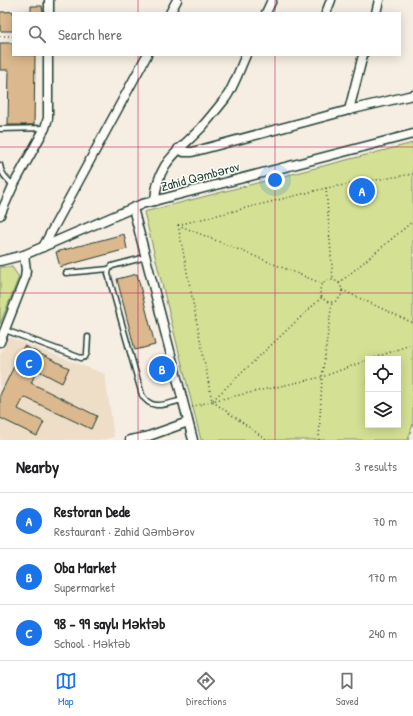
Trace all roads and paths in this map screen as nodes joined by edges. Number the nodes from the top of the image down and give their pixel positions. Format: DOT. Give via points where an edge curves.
graph roads {
  1 [pos="49,0"];
  2 [pos="177,0"];
  3 [pos="272,0"];
  4 [pos="331,0"];
  5 [pos="380,0"];
  6 [pos="49,12"];
  7 [pos="171,12"];
  8 [pos="268,12"];
  9 [pos="326,12"];
  10 [pos="376,12"];
  11 [pos="0,36"];
  12 [pos="12,36"];
  13 [pos="48,56"];
  14 [pos="146,56"];
  15 [pos="246,56"];
  16 [pos="363,56"];
  17 [pos="413,95"];
  18 [pos="349,110"];
  19 [pos="45,128"];
  20 [pos="0,129"];
  21 [pos="413,134"];
  22 [pos="178,149"];
  23 [pos="0,166"];
  24 [pos="413,174"];
  25 [pos="13,186"];
  26 [pos="326,188"];
  27 [pos="155,201"];
  28 [pos="133,208"];
  29 [pos="0,215"];
  30 [pos="413,221"];
  31 [pos="178,226"];
  32 [pos="43,247"];
  33 [pos="24,255"];
  34 [pos="146,257"];
  35 [pos="0,261"];
  36 [pos="109,269"];
  37 [pos="66,274"];
  38 [pos="333,280"];
  39 [pos="339,283"];
  40 [pos="323,284"];
  41 [pos="342,290"];
  42 [pos="322,297"];
  43 [pos="332,302"];
  44 [pos="413,323"];
  45 [pos="5,330"];
  46 [pos="88,337"];
  47 [pos="0,342"];
  48 [pos="413,344"];
  49 [pos="379,356"];
  50 [pos="365,361"];
  51 [pos="322,377"];
  52 [pos="183,400"];
  53 [pos="212,401"];
  54 [pos="185,409"];
  55 [pos="188,422"];
  56 [pos="146,438"];
  57 [pos="130,440"];
  58 [pos="193,440"];
  59 [pos="267,440"];
  60 [pos="319,440"];
  1 -- 6 [label="street"];
  2 -- 7 [label="street"];
  3 -- 8 [label="street"];
  4 -- 9 [label="street"];
  5 -- 10 [label="street"];
  11 -- 12 [label="path"];
  13 -- 19 [label="street" via="48,118"];
  14 -- 32 [label="street"];
  15 -- 22 [label="street" via="226,98"];
  16 -- 18 [label="street"];
  17 -- 18 [label="street"];
  18 -- 22 [label="street" via="192,152"];
  19 -- 20 [label="lane"];
  19 -- 25 [label="street"];
  21 -- 27 [label="street, Zahid Qəmbərov"];
  22 -- 27 [label="street" via="167,162 157,184"];
  23 -- 25 [label="lane" via="5,178"];
  24 -- 26 [label="path"];
  25 -- 29 [label="street"];
  26 -- 31 [label="path"];
  26 -- 38 [label="path"];
  27 -- 28 [label="street, Zahid Qəmbərov"];
  28 -- 32 [label="street, Zahid Qəmbərov"];
  28 -- 34 [label="street"];
  30 -- 39 [label="path"];
  31 -- 40 [label="path"];
  31 -- 53 [label="path"];
  32 -- 33 [label="street, Zahid Qəmbərov"];
  33 -- 35 [label="street, Zahid Qəmbərov"];
  33 -- 45 [label="street" via="25,278"];
  34 -- 36 [label="lane"];
  34 -- 52 [label="street"];
  36 -- 37 [label="lane"];
  36 -- 52 [label="lane" via="108,274 142,395 151,405"];
  38 -- 39 [label="path"];
  38 -- 40 [label="path"];
  39 -- 41 [label="path"];
  40 -- 42 [label="path"];
  41 -- 43 [label="path" via="341,296"];
  41 -- 44 [label="path"];
  42 -- 43 [label="path"];
  42 -- 53 [label="path"];
  43 -- 51 [label="path"];
  45 -- 46 [label="lane" via="81,358 87,353"];
  45 -- 47 [label="street"];
  48 -- 49 [label="path"];
  50 -- 51 [label="path"];
  51 -- 53 [label="path"];
  51 -- 60 [label="path"];
  52 -- 54 [label="street"];
  53 -- 54 [label="path"];
  53 -- 59 [label="path"];
  54 -- 55 [label="street"];
  55 -- 56 [label="street"];
  55 -- 58 [label="street"];
  56 -- 57 [label="street"];
}
